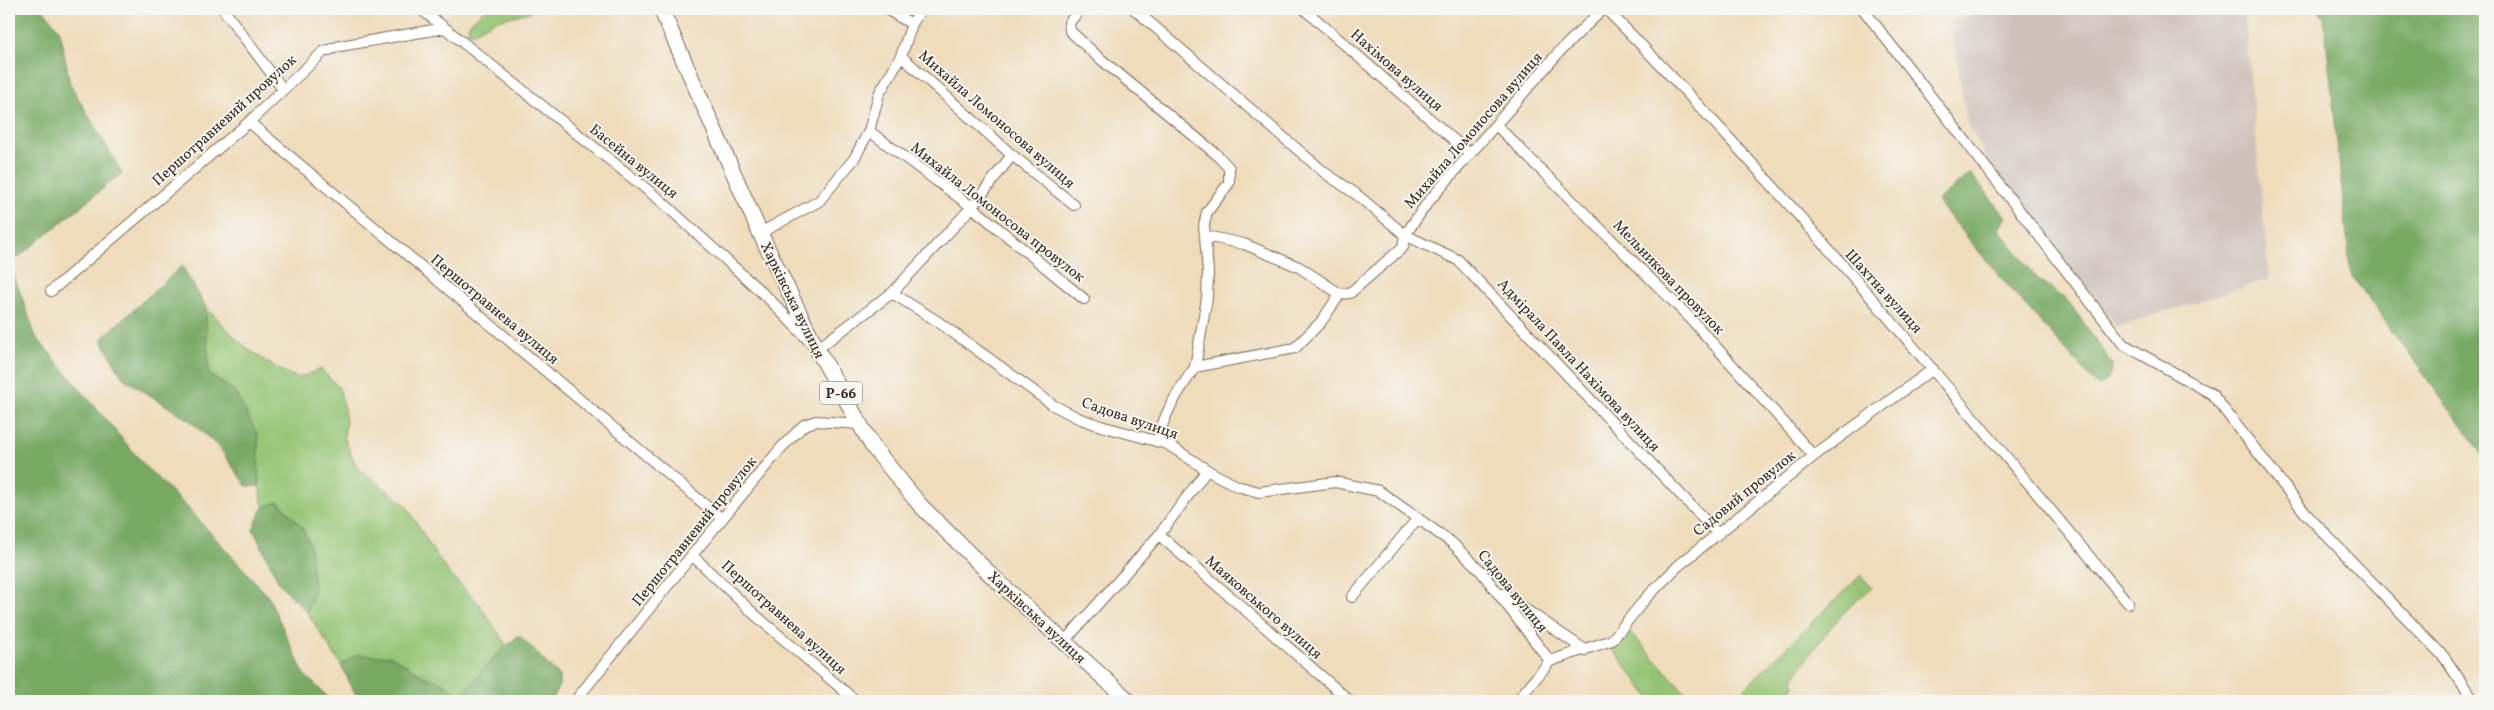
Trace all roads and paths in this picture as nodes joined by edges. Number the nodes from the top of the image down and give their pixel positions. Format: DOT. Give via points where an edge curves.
graph roads {
  1 [pos="223,9"];
  2 [pos="421,9"];
  3 [pos="661,9"];
  4 [pos="886,9"];
  5 [pos="921,9"];
  6 [pos="1134,9"];
  7 [pos="1304,9"];
  8 [pos="1604,9"];
  9 [pos="1863,9"];
  10 [pos="1078,11"];
  11 [pos="912,24"];
  12 [pos="445,28"];
  13 [pos="901,56"];
  14 [pos="282,88"];
  15 [pos="249,122"];
  16 [pos="1496,125"];
  17 [pos="869,131"];
  18 [pos="1470,154"];
  19 [pos="1012,155"];
  20 [pos="1074,205"];
  21 [pos="972,207"];
  22 [pos="760,233"];
  23 [pos="1405,235"];
  24 [pos="1206,236"];
  25 [pos="51,291"];
  26 [pos="892,293"];
  27 [pos="1345,294"];
  28 [pos="1084,299"];
  29 [pos="817,350"];
  30 [pos="1195,367"];
  31 [pos="1933,368"];
  32 [pos="859,424"];
  33 [pos="1158,442"];
  34 [pos="1814,456"];
  35 [pos="1207,470"];
  36 [pos="1418,518"];
  37 [pos="722,519"];
  38 [pos="1718,534"];
  39 [pos="1159,535"];
  40 [pos="692,555"];
  41 [pos="1496,590"];
  42 [pos="1352,597"];
  43 [pos="2128,603"];
  44 [pos="1064,642"];
  45 [pos="1585,650"];
  46 [pos="1550,661"];
  47 [pos="575,701"];
  48 [pos="856,701"];
  49 [pos="1129,701"];
  50 [pos="1350,701"];
  51 [pos="1517,701"];
  52 [pos="2474,701"];
  1 -- 14 [label="street"];
  2 -- 12 [label="street, Басейна вулиця"];
  3 -- 22 [label="main road, Харківська вулиця / Р-66"];
  4 -- 11 [label="street"];
  5 -- 11 [label="street"];
  6 -- 23 [label="street, Адмірала Павла Нахімова вулиця" via="1324,173 1356,194"];
  7 -- 18 [label="street, Нахімова вулиця"];
  8 -- 16 [label="street, Михайла Ломоносова вулиця" via="1560,51"];
  8 -- 31 [label="street, Шахтна вулиця" via="1676,79"];
  9 -- 52 [label="street" via="2123,344 2212,394 2306,514 2444,657"];
  10 -- 24 [label="street" via="1069,24 1070,31 1229,168 1229,183 1208,212 1204,225"];
  11 -- 13 [label="street"];
  12 -- 14 [label="street, Першотравневий провулок" via="340,46 323,52"];
  12 -- 29 [label="street, Басейна вулиця" via="660,200 769,298"];
  13 -- 17 [label="street" via="879,94"];
  13 -- 19 [label="street, Михайла Ломоносова вулиця"];
  14 -- 15 [label="street, Першотравневий провулок"];
  15 -- 25 [label="street, Першотравневий провулок"];
  15 -- 37 [label="street, Першотравнева вулиця"];
  16 -- 18 [label="street, Михайла Ломоносова вулиця"];
  16 -- 34 [label="street, Мельникова провулок" via="1690,318"];
  17 -- 21 [label="street, Михайла Ломоносова провулок"];
  17 -- 22 [label="street" via="854,159 819,202"];
  18 -- 23 [label="street, Михайла Ломоносова вулиця" via="1428,202"];
  19 -- 20 [label="street, Михайла Ломоносова вулиця"];
  19 -- 21 [label="street"];
  21 -- 26 [label="street"];
  21 -- 28 [label="street, Михайла Ломоносова провулок"];
  22 -- 29 [label="main road, Харківська вулиця / Р-66"];
  23 -- 27 [label="street, Михайла Ломоносова вулиця" via="1403,247"];
  23 -- 38 [label="street, Адмірала Павла Нахімова вулиця" via="1458,260"];
  24 -- 27 [label="street" via="1244,244 1299,267"];
  24 -- 30 [label="street" via="1207,298"];
  26 -- 29 [label="street"];
  26 -- 33 [label="street, Садова вулиця" via="938,321 1053,404 1078,418"];
  27 -- 30 [label="street, Михайла Ломоносова вулиця" via="1295,348"];
  29 -- 32 [label="main road, Харківська вулиця / Р-66"];
  30 -- 33 [label="street" via="1161,424"];
  31 -- 34 [label="street, Садовий провулок"];
  31 -- 43 [label="street, Шахтна вулиця"];
  32 -- 37 [label="street, Першотравневий провулок" via="816,420 804,425"];
  32 -- 44 [label="main road, Харківська вулиця / Р-66" via="889,469 920,505"];
  33 -- 35 [label="street, Садова вулиця" via="1180,451"];
  34 -- 38 [label="street, Садовий провулок"];
  35 -- 36 [label="street, Садова вулиця" via="1237,486 1259,492 1335,482 1379,491"];
  35 -- 39 [label="street"];
  36 -- 41 [label="street, Садова вулиця" via="1451,542"];
  36 -- 42 [label="street"];
  37 -- 40 [label="street, Першотравневий провулок"];
  38 -- 45 [label="street, Садовий провулок" via="1678,566 1646,598 1612,640"];
  39 -- 44 [label="street"];
  39 -- 50 [label="street, Маяковського вулиця"];
  40 -- 47 [label="street, Першотравневий провулок"];
  40 -- 48 [label="street, Першотравнева вулиця" via="754,614"];
  41 -- 45 [label="street"];
  41 -- 46 [label="street, Садова вулиця"];
  44 -- 49 [label="main road, Харківська вулиця / Р-66"];
  45 -- 46 [label="street, Садовий провулок"];
  46 -- 51 [label="street"];
}
